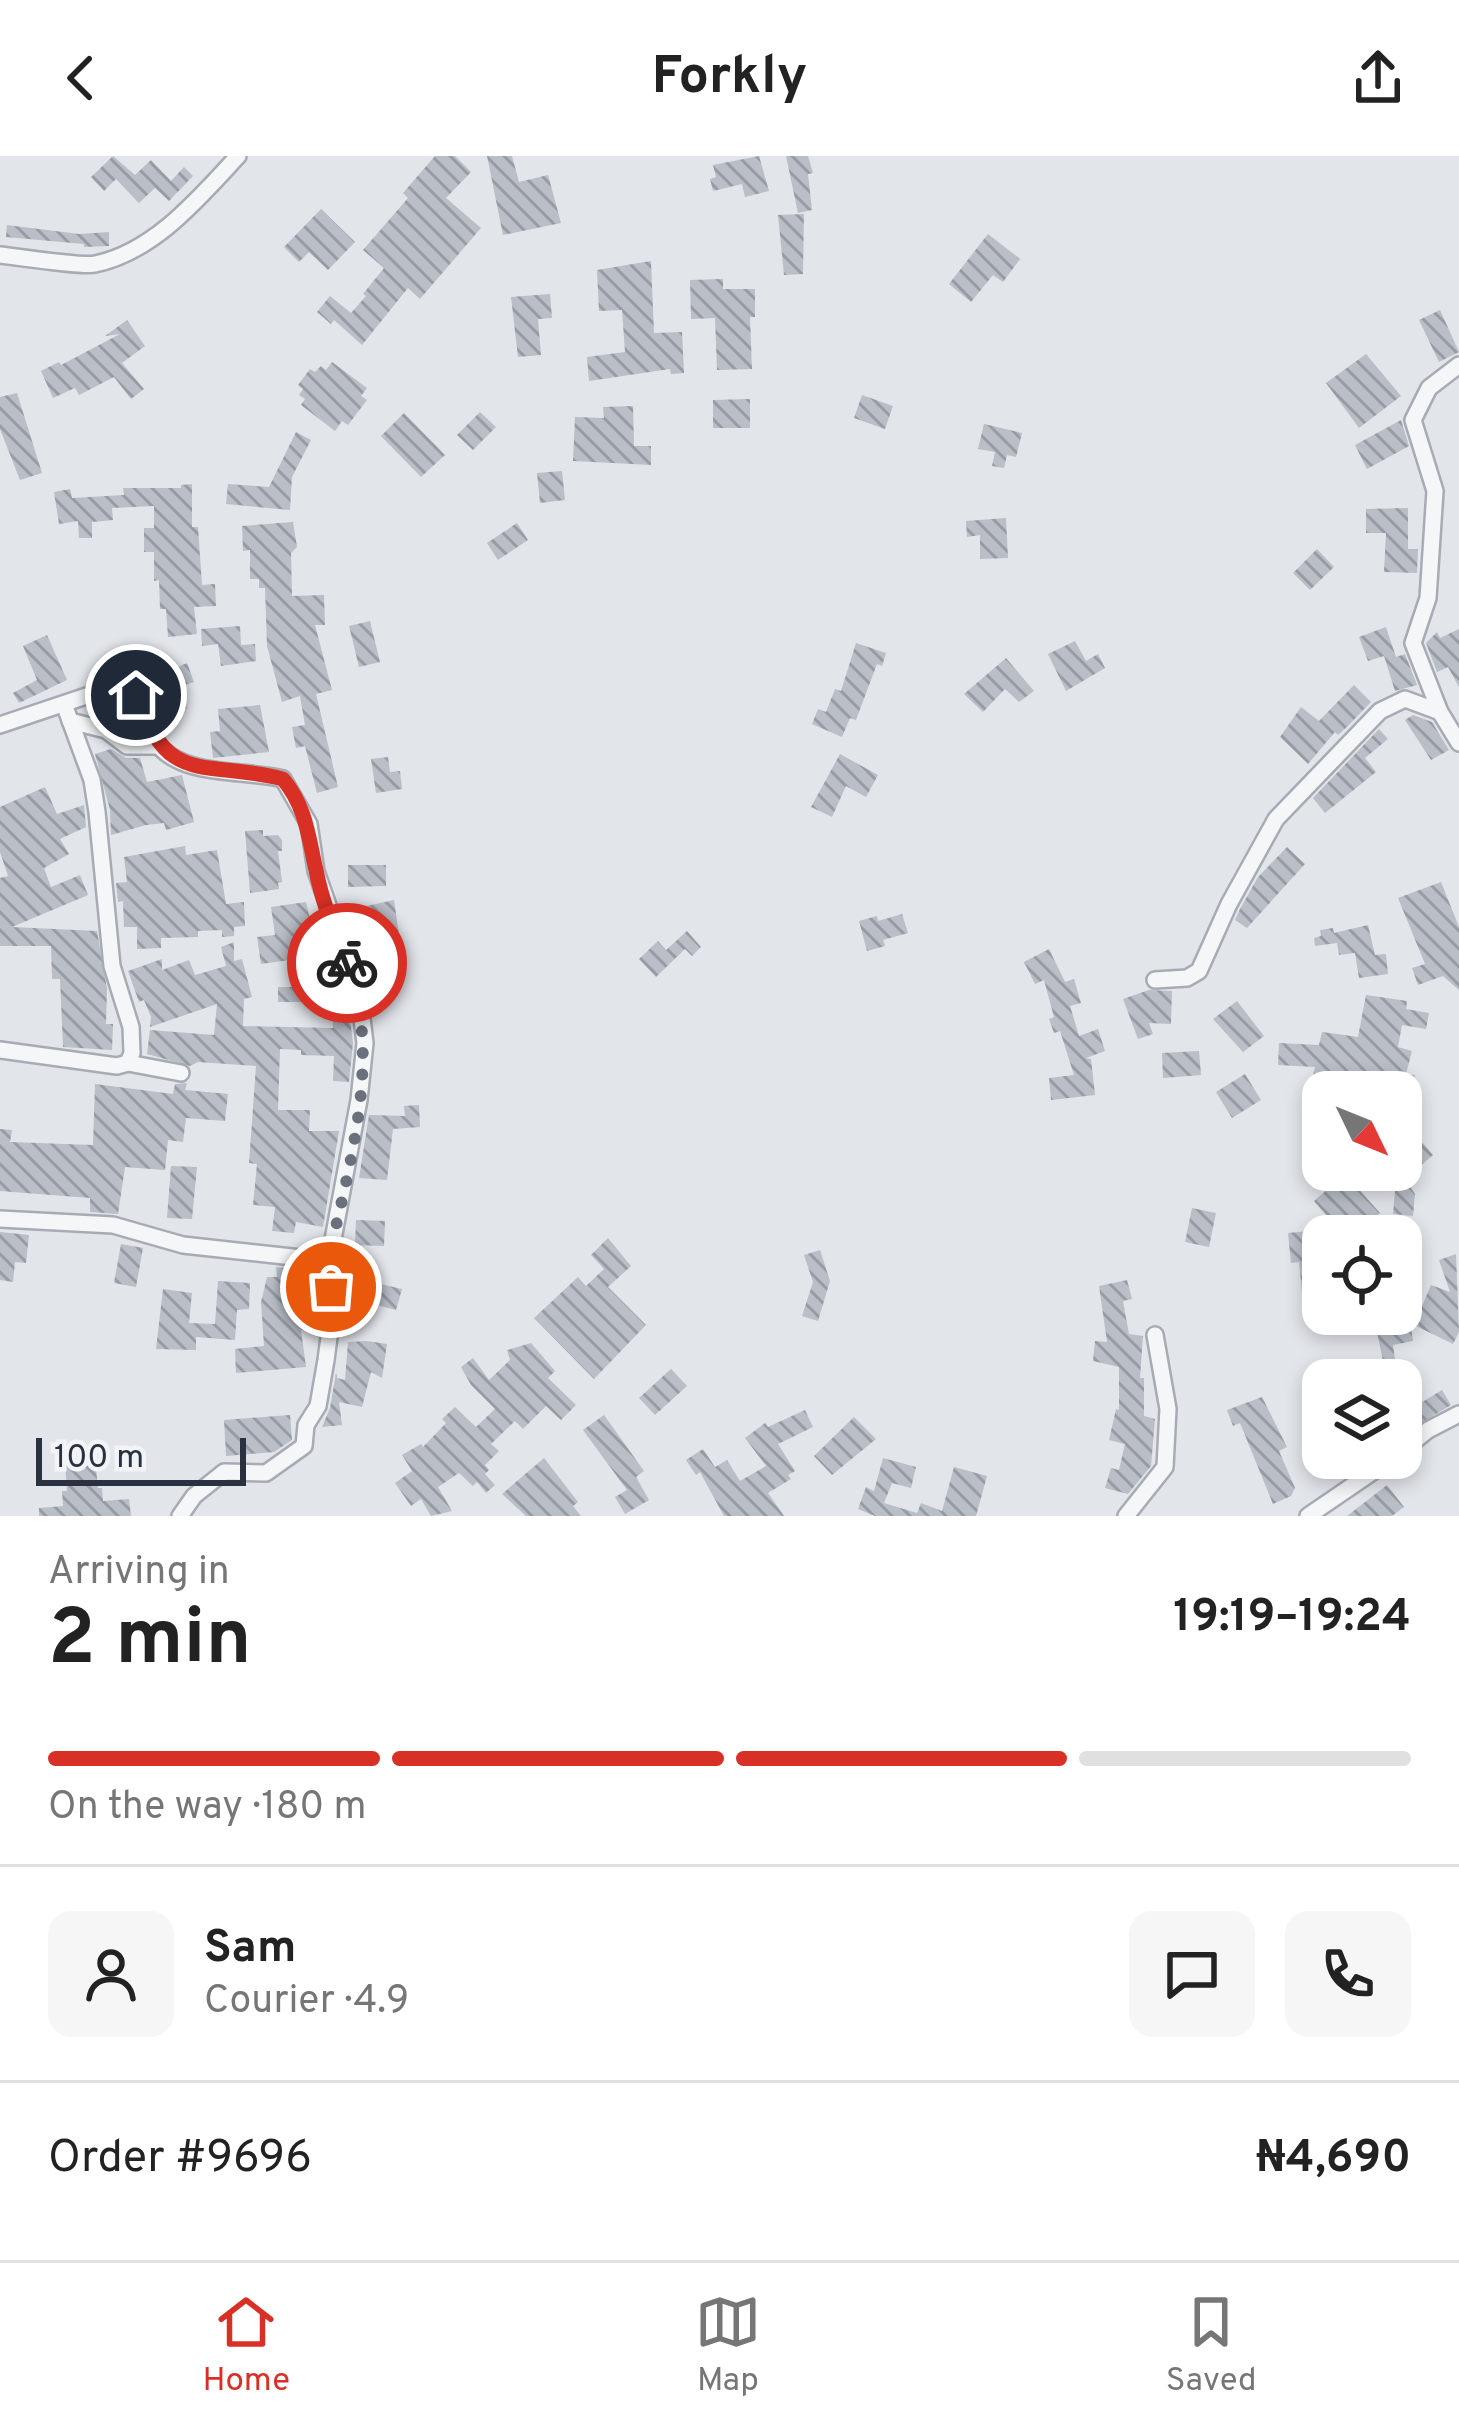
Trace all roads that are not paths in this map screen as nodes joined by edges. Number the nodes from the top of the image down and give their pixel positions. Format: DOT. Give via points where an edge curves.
graph roads {
  1 [pos="238,156"];
  2 [pos="0,255"];
  3 [pos="1459,365"];
  4 [pos="67,712"];
  5 [pos="1440,712"];
  6 [pos="0,725"];
  7 [pos="1459,743"];
  8 [pos="158,746"];
  9 [pos="1156,980"];
  10 [pos="0,1050"];
  11 [pos="128,1063"];
  12 [pos="181,1073"];
  13 [pos="0,1219"];
  14 [pos="328,1261"];
  15 [pos="1155,1335"];
  16 [pos="1459,1414"];
  17 [pos="1422,1435"];
  18 [pos="1362,1479"];
  19 [pos="180,1516"];
  20 [pos="1126,1516"];
  21 [pos="1308,1516"];
  1 -- 2 [label="street" via="148,242 92,266"];
  3 -- 5 [label="street" via="1429,388 1413,420 1435,490 1428,598 1413,644"];
  4 -- 6 [label="street"];
  4 -- 8 [label="street" via="127,746"];
  4 -- 8 [label="street" via="125,682"];
  4 -- 11 [label="street" via="98,812 112,966 131,1027"];
  5 -- 7 [label="street"];
  5 -- 9 [label="street" via="1406,699 1361,728 1276,819 1199,971"];
  8 -- 14 [label="street" via="193,764 283,779 309,824 316,871 359,994 365,1042"];
  10 -- 11 [label="street"];
  11 -- 12 [label="street"];
  13 -- 14 [label="street" via="113,1225 183,1245"];
  14 -- 19 [label="street" via="328,1341 304,1446 266,1472 224,1472"];
  15 -- 20 [label="street" via="1168,1409 1165,1467"];
  16 -- 17 [label="street"];
  18 -- 21 [label="street"];
}
